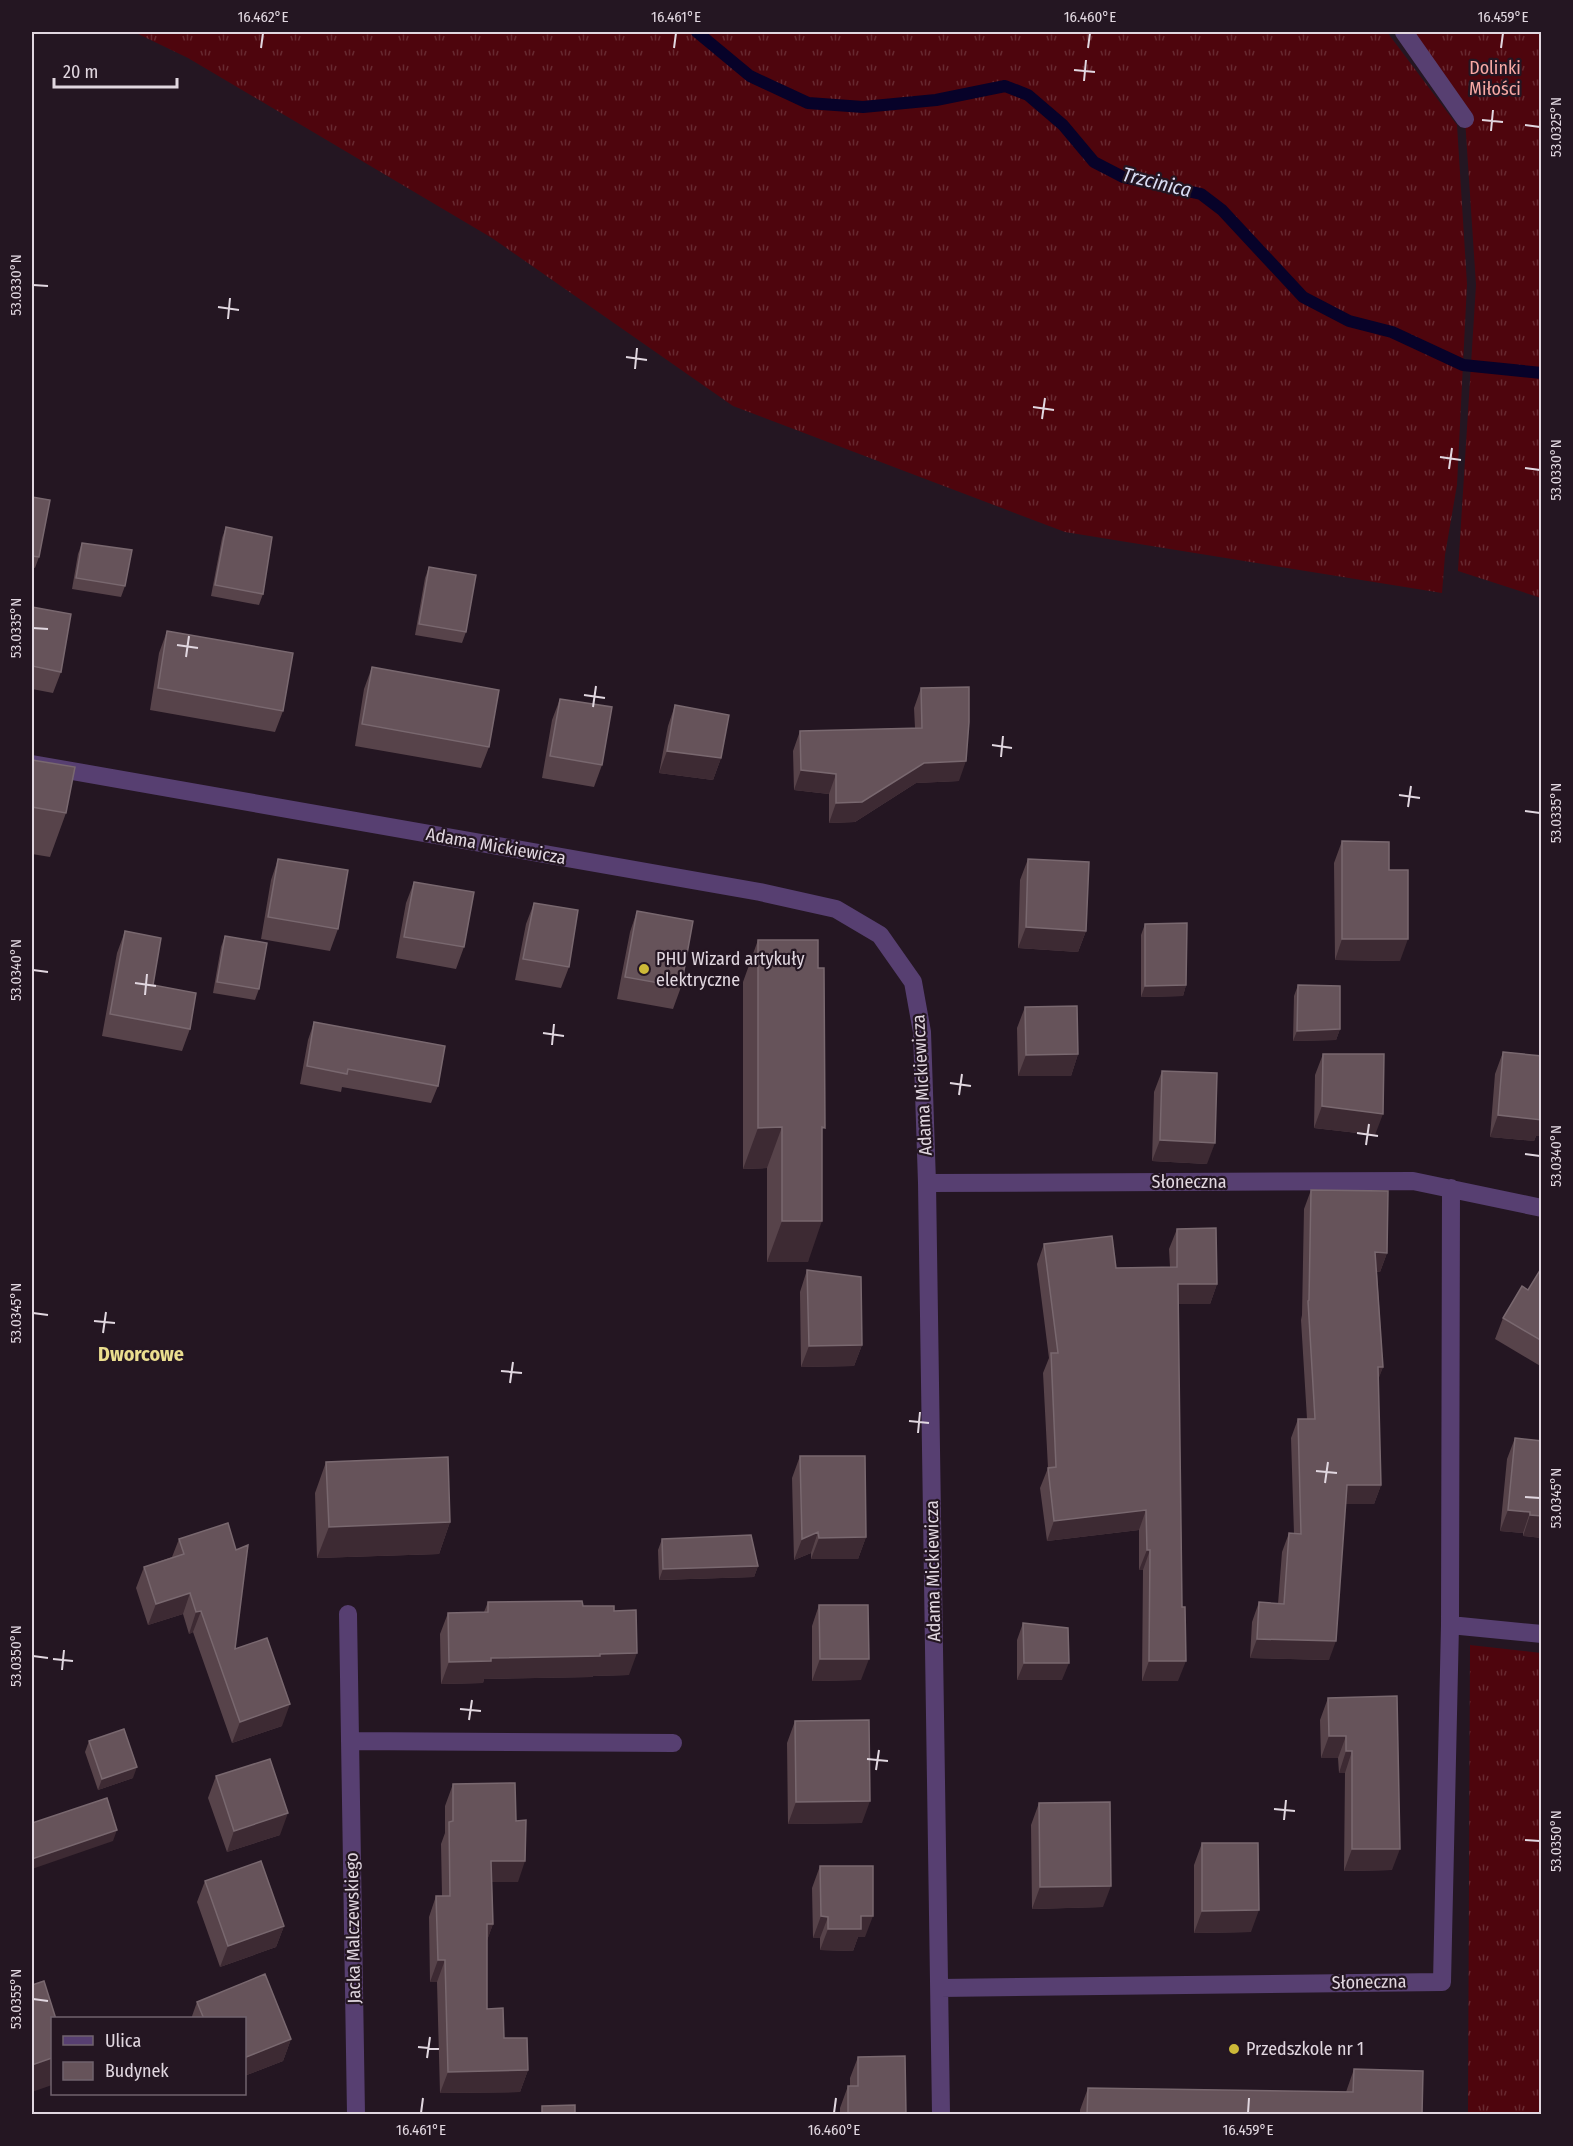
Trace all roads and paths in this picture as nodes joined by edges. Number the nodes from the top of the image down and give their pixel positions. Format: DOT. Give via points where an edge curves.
graph roads {
  1 [pos="1404,32"];
  2 [pos="1465,119"];
  3 [pos="32,764"];
  4 [pos="927,1183"];
  5 [pos="1451,1188"];
  6 [pos="1542,1208"];
  7 [pos="348,1614"];
  8 [pos="1450,1625"];
  9 [pos="1542,1634"];
  10 [pos="350,1741"];
  11 [pos="673,1743"];
  12 [pos="940,1988"];
  13 [pos="356,2115"];
  14 [pos="941,2115"];
  1 -- 2 [label="street"];
  3 -- 4 [label="street, Adama Mickiewicza" via="760,892 836,909 880,934 913,982 922,1032"];
  4 -- 5 [label="street, Słoneczna" via="1413,1181"];
  4 -- 12 [label="street, Adama Mickiewicza"];
  5 -- 6 [label="street, Słoneczna"];
  5 -- 8 [label="street, Słoneczna"];
  7 -- 10 [label="street, Jacka Malczewskiego"];
  8 -- 9 [label="street"];
  8 -- 12 [label="street, Słoneczna" via="1442,1982"];
  10 -- 11 [label="street"];
  10 -- 13 [label="street, Jacka Malczewskiego"];
  12 -- 14 [label="street, Adama Mickiewicza"];
}
